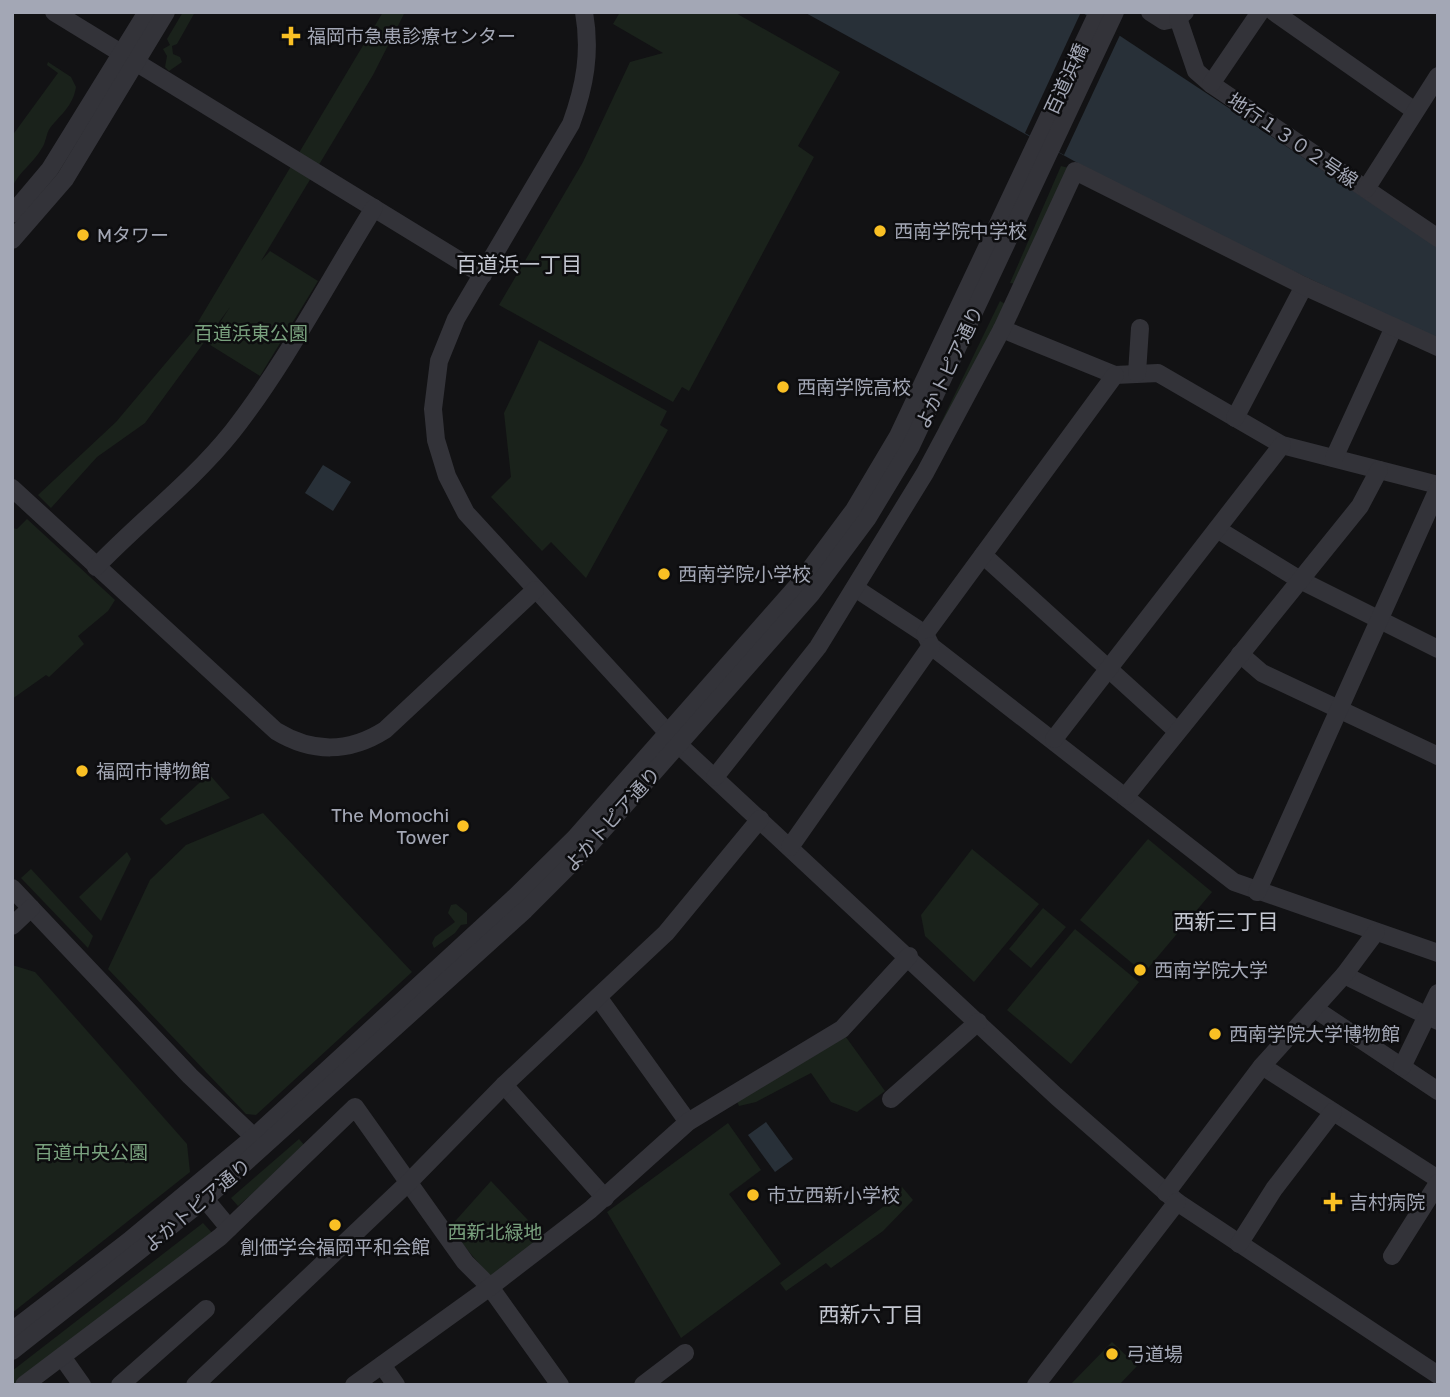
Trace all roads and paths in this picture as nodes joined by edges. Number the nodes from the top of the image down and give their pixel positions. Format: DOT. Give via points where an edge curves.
graph roads {
  1 [pos="54,12"];
  2 [pos="147,12"];
  3 [pos="166,12"];
  4 [pos="584,12"];
  5 [pos="1150,12"];
  6 [pos="1260,12"];
  7 [pos="1274,12"];
  8 [pos="1181,15"];
  9 [pos="1105,16"];
  10 [pos="129,57"];
  11 [pos="1438,76"];
  12 [pos="1211,84"];
  13 [pos="1415,111"];
  14 [pos="1042,150"];
  15 [pos="1366,188"];
  16 [pos="374,208"];
  17 [pos="12,214"];
  18 [pos="1438,238"];
  19 [pos="12,240"];
  20 [pos="483,275"];
  21 [pos="988,285"];
  22 [pos="1304,286"];
  23 [pos="1016,298"];
  24 [pos="1394,327"];
  25 [pos="1140,328"];
  26 [pos="1002,329"];
  27 [pos="1438,347"];
  28 [pos="1137,373"];
  29 [pos="1115,375"];
  30 [pos="1235,418"];
  31 [pos="1282,445"];
  32 [pos="1334,458"];
  33 [pos="1379,470"];
  34 [pos="12,488"];
  35 [pos="1437,493"];
  36 [pos="1217,529"];
  37 [pos="842,555"];
  38 [pos="983,555"];
  39 [pos="96,567"];
  40 [pos="866,567"];
  41 [pos="1300,580"];
  42 [pos="855,589"];
  43 [pos="535,590"];
  44 [pos="1378,622"];
  45 [pos="928,640"];
  46 [pos="1438,649"];
  47 [pos="1240,654"];
  48 [pos="1109,669"];
  49 [pos="1338,711"];
  50 [pos="1177,731"];
  51 [pos="673,739"];
  52 [pos="1054,739"];
  53 [pos="1438,756"];
  54 [pos="715,777"];
  55 [pos="1126,796"];
  56 [pos="760,819"];
  57 [pos="790,847"];
  58 [pos="12,888"];
  59 [pos="1257,892"];
  60 [pos="31,908"];
  61 [pos="12,926"];
  62 [pos="1376,932"];
  63 [pos="1438,953"];
  64 [pos="909,956"];
  65 [pos="1344,975"];
  66 [pos="1438,993"];
  67 [pos="598,997"];
  68 [pos="1315,1009"];
  69 [pos="1432,1019"];
  70 [pos="978,1022"];
  71 [pos="1262,1066"];
  72 [pos="1402,1067"];
  73 [pos="504,1086"];
  74 [pos="1438,1091"];
  75 [pos="891,1099"];
  76 [pos="1333,1112"];
  77 [pos="688,1122"];
  78 [pos="254,1137"];
  79 [pos="410,1181"];
  80 [pos="1438,1181"];
  81 [pos="605,1198"];
  82 [pos="1172,1198"];
  83 [pos="205,1199"];
  84 [pos="229,1227"];
  85 [pos="1239,1244"];
  86 [pos="1392,1256"];
  87 [pos="490,1287"];
  88 [pos="206,1309"];
  89 [pos="12,1331"];
  90 [pos="12,1351"];
  91 [pos="685,1353"];
  92 [pos="65,1361"];
  93 [pos="382,1365"];
  94 [pos="1438,1375"];
  95 [pos="24,1385"];
  96 [pos="82,1385"];
  97 [pos="120,1385"];
  98 [pos="195,1385"];
  99 [pos="354,1385"];
  100 [pos="396,1385"];
  101 [pos="559,1385"];
  102 [pos="643,1385"];
  103 [pos="1036,1385"];
  1 -- 10 [label="street"];
  2 -- 10 [label="street"];
  3 -- 10 [label="street"];
  4 -- 20 [label="street" via="587,64 575,114"];
  5 -- 8 [label="street" via="1164,21"];
  6 -- 12 [label="street"];
  7 -- 13 [label="street"];
  8 -- 12 [label="street, 地行１３０２号線" via="1196,71"];
  9 -- 14 [label="street, 百道浜橋"];
  10 -- 16 [label="street"];
  10 -- 17 [label="street" via="50,169"];
  10 -- 19 [label="street" via="65,179"];
  11 -- 13 [label="street"];
  12 -- 15 [label="street, 地行１３０２号線"];
  13 -- 15 [label="street"];
  14 -- 21 [label="street, よかトピア通り"];
  14 -- 51 [label="street, よかトピア通り" via="868,488 799,584"];
  15 -- 18 [label="street, 地行１３０２号線"];
  16 -- 20 [label="street"];
  16 -- 39 [label="street" via="230,434"];
  20 -- 43 [label="street" via="456,319 439,361 433,409 436,440 447,476 466,513"];
  21 -- 23 [label="street"];
  21 -- 37 [label="street, よかトピア通り" via="911,446"];
  22 -- 23 [label="street" via="1075,171"];
  22 -- 24 [label="street"];
  22 -- 30 [label="street"];
  23 -- 26 [label="street"];
  24 -- 27 [label="street"];
  24 -- 32 [label="street"];
  25 -- 28 [label="street"];
  26 -- 29 [label="street"];
  26 -- 40 [label="street" via="925,473"];
  28 -- 29 [label="street"];
  28 -- 30 [label="street" via="1158,373"];
  29 -- 38 [label="street"];
  30 -- 31 [label="street"];
  31 -- 32 [label="street"];
  31 -- 36 [label="street"];
  32 -- 33 [label="street"];
  33 -- 35 [label="street" via="1410,478"];
  33 -- 41 [label="street" via="1360,506"];
  34 -- 39 [label="street"];
  35 -- 44 [label="street"];
  36 -- 41 [label="street"];
  36 -- 48 [label="street"];
  37 -- 40 [label="street"];
  37 -- 51 [label="street, よかトピア通り"];
  38 -- 45 [label="street"];
  38 -- 48 [label="street"];
  39 -- 43 [label="street" via="275,730 327,749 359,745 385,730"];
  40 -- 42 [label="street"];
  41 -- 44 [label="street"];
  41 -- 47 [label="street"];
  42 -- 45 [label="street"];
  42 -- 54 [label="street" via="818,647"];
  43 -- 51 [label="street"];
  44 -- 46 [label="street"];
  44 -- 49 [label="street"];
  45 -- 52 [label="street"];
  45 -- 57 [label="street"];
  47 -- 49 [label="street" via="1262,673"];
  47 -- 50 [label="street"];
  48 -- 50 [label="street"];
  48 -- 52 [label="street"];
  49 -- 53 [label="street"];
  49 -- 59 [label="street"];
  50 -- 55 [label="street"];
  51 -- 54 [label="street"];
  51 -- 78 [label="street, よかトピア通り" via="524,889"];
  51 -- 83 [label="street, よかトピア通り" via="587,848 525,909"];
  52 -- 55 [label="street"];
  54 -- 56 [label="street"];
  55 -- 59 [label="street" via="1234,882"];
  56 -- 57 [label="street"];
  56 -- 67 [label="street" via="666,933"];
  57 -- 64 [label="street"];
  58 -- 60 [label="street"];
  59 -- 62 [label="street"];
  60 -- 61 [label="street"];
  60 -- 78 [label="street"];
  62 -- 63 [label="street"];
  62 -- 65 [label="street"];
  64 -- 70 [label="street"];
  64 -- 77 [label="street" via="842,1028"];
  65 -- 68 [label="street"];
  65 -- 69 [label="street"];
  66 -- 69 [label="street"];
  67 -- 73 [label="street"];
  67 -- 77 [label="street"];
  68 -- 71 [label="street"];
  68 -- 72 [label="street"];
  69 -- 72 [label="street"];
  70 -- 75 [label="street"];
  70 -- 82 [label="street"];
  71 -- 76 [label="street"];
  71 -- 82 [label="street"];
  72 -- 74 [label="street"];
  73 -- 79 [label="street"];
  73 -- 81 [label="street"];
  76 -- 80 [label="street"];
  76 -- 85 [label="street"];
  77 -- 81 [label="street"];
  78 -- 89 [label="street, よかトピア通り"];
  79 -- 84 [label="street" via="355,1107"];
  79 -- 87 [label="street" via="465,1262"];
  79 -- 98 [label="street"];
  80 -- 86 [label="street"];
  81 -- 87 [label="street"];
  82 -- 85 [label="street"];
  82 -- 103 [label="street"];
  83 -- 84 [label="street"];
  83 -- 90 [label="street, よかトピア通り"];
  84 -- 95 [label="street"];
  85 -- 94 [label="street"];
  87 -- 93 [label="street"];
  87 -- 101 [label="street"];
  88 -- 97 [label="street"];
  91 -- 102 [label="street"];
  92 -- 96 [label="street"];
  93 -- 99 [label="street"];
  93 -- 100 [label="street"];
}
